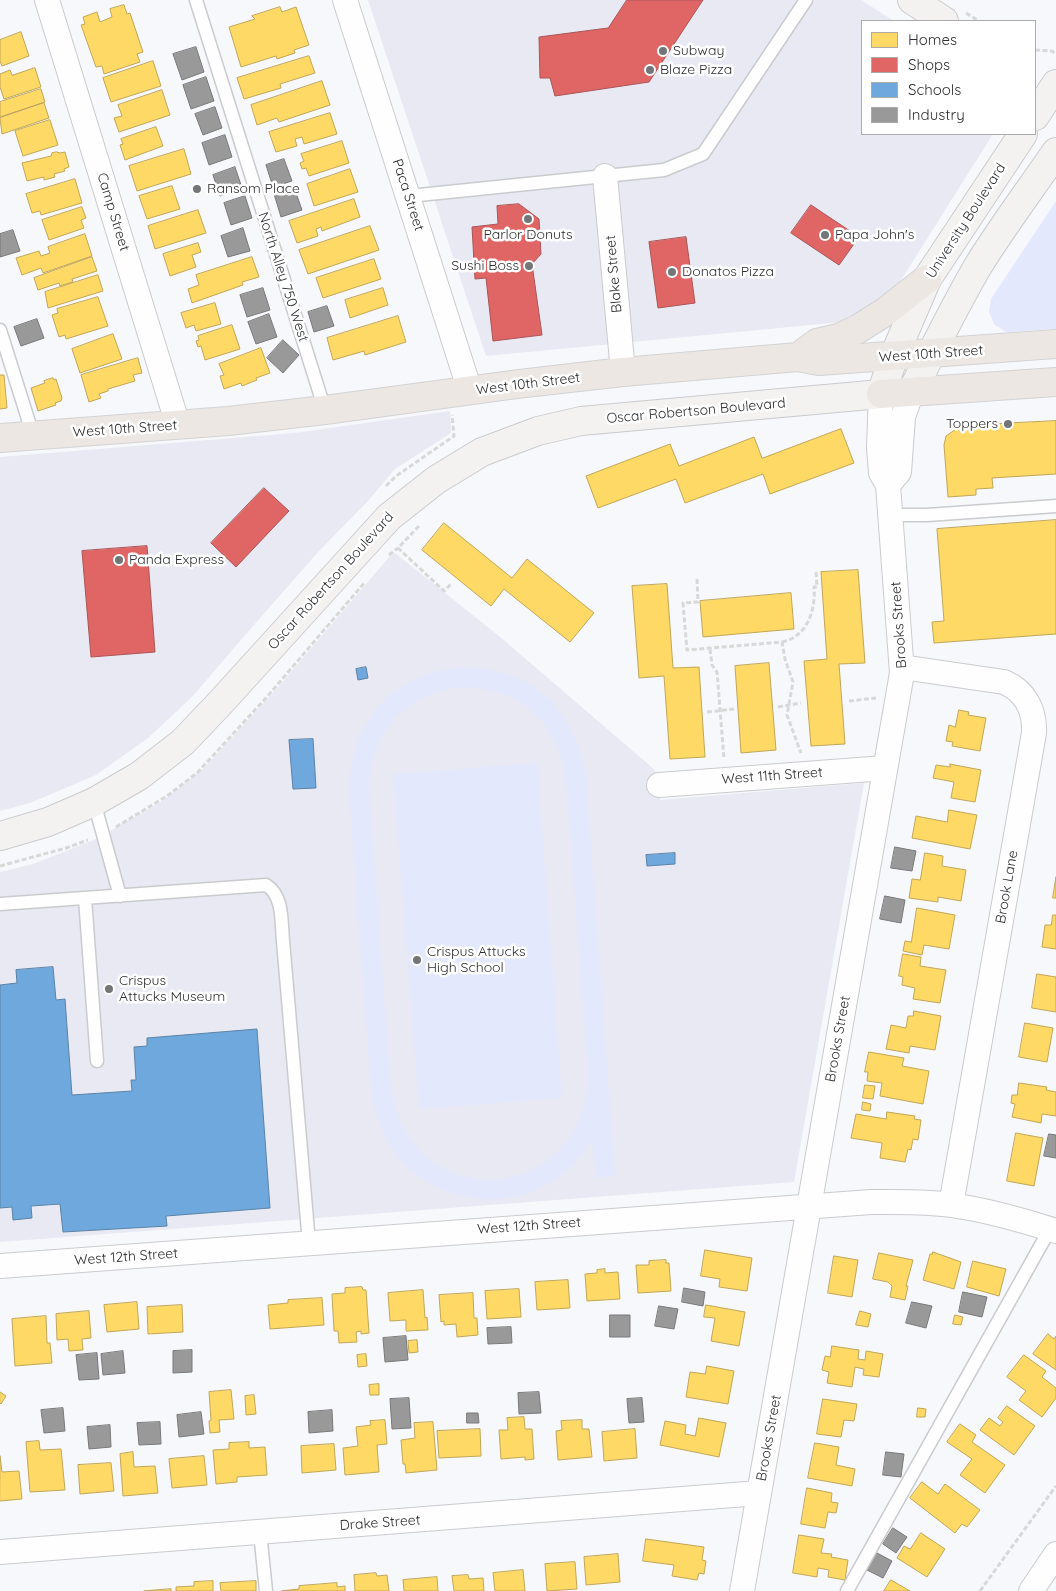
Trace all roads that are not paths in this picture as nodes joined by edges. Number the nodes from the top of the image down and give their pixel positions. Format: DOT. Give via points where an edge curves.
graph roads {
  1 [pos="47,0"];
  2 [pos="196,0"];
  3 [pos="345,0"];
  4 [pos="806,0"];
  5 [pos="912,0"];
  6 [pos="942,20"];
  7 [pos="1050,87"];
  8 [pos="1036,114"];
  9 [pos="1022,135"];
  10 [pos="1056,152"];
  11 [pos="605,176"];
  12 [pos="409,196"];
  13 [pos="927,279"];
  14 [pos="0,330"];
  15 [pos="1056,344"];
  16 [pos="932,354"];
  17 [pos="894,356"];
  18 [pos="798,357"];
  19 [pos="624,372"];
  20 [pos="1056,382"];
  21 [pos="912,391"];
  22 [pos="881,394"];
  23 [pos="461,400"];
  24 [pos="325,410"];
  25 [pos="178,425"];
  26 [pos="33,435"];
  27 [pos="0,438"];
  28 [pos="888,485"];
  29 [pos="1056,506"];
  30 [pos="891,515"];
  31 [pos="902,667"];
  32 [pos="885,768"];
  33 [pos="659,785"];
  34 [pos="94,802"];
  35 [pos="0,836"];
  36 [pos="120,896"];
  37 [pos="85,898"];
  38 [pos="0,904"];
  39 [pos="97,1061"];
  40 [pos="951,1205"];
  41 [pos="809,1206"];
  42 [pos="1053,1230"];
  43 [pos="309,1243"];
  44 [pos="0,1266"];
  45 [pos="759,1493"];
  46 [pos="260,1532"];
  47 [pos="0,1552"];
  48 [pos="1056,1554"];
  49 [pos="266,1591"];
  50 [pos="743,1591"];
  51 [pos="848,1591"];
  52 [pos="1031,1591"];
  1 -- 25 [label="street, Camp Street"];
  2 -- 24 [label="lane, North Alley 750 West"];
  3 -- 12 [label="street, Paca Street"];
  4 -- 11 [label="lane" via="703,154 664,170"];
  5 -- 6 [label="main road"];
  7 -- 8 [label="main road"];
  9 -- 13 [label="main road, University Boulevard"];
  10 -- 16 [label="main road" via="979,265"];
  11 -- 12 [label="lane"];
  11 -- 19 [label="street, Blake Street"];
  12 -- 23 [label="street, Paca Street"];
  13 -- 17 [label="main road, University Boulevard"];
  13 -- 18 [label="main road" via="858,330 817,344"];
  14 -- 26 [label="lane"];
  15 -- 16 [label="main road, West 10th Street"];
  16 -- 17 [label="main road, West 10th Street"];
  16 -- 21 [label="main road"];
  17 -- 18 [label="main road, West 10th Street" via="819,361"];
  17 -- 22 [label="main road, University Boulevard"];
  18 -- 19 [label="main road, West 10th Street"];
  19 -- 23 [label="main road, West 10th Street"];
  20 -- 21 [label="main road"];
  21 -- 22 [label="main road, Oscar Robertson Boulevard"];
  21 -- 28 [label="street" via="903,418 899,472"];
  22 -- 28 [label="street, Brooks Street" via="880,473"];
  22 -- 34 [label="main road, Oscar Robertson Boulevard" via="581,421 538,431 482,452 436,480 389,517 183,742 139,776"];
  23 -- 24 [label="main road, West 10th Street"];
  24 -- 25 [label="main road, West 10th Street"];
  25 -- 26 [label="main road, West 10th Street"];
  26 -- 27 [label="main road, West 10th Street"];
  28 -- 30 [label="street, Brooks Street"];
  29 -- 30 [label="lane"];
  30 -- 31 [label="street, Brooks Street"];
  31 -- 32 [label="street, Brooks Street"];
  31 -- 40 [label="street, Brook Lane" via="1004,682 1030,705 1034,719"];
  32 -- 33 [label="street, West 11th Street"];
  32 -- 41 [label="street, Brooks Street"];
  34 -- 35 [label="main road, Oscar Robertson Boulevard" via="48,822"];
  34 -- 36 [label="lane"];
  36 -- 37 [label="lane"];
  36 -- 43 [label="lane" via="266,885 274,890 278,898 283,941"];
  37 -- 38 [label="lane"];
  37 -- 39 [label="lane"];
  40 -- 41 [label="street, West 12th Street" via="901,1201"];
  40 -- 42 [label="street, West 12th Street" via="1004,1215"];
  41 -- 43 [label="street, West 12th Street"];
  41 -- 45 [label="street, Brooks Street"];
  42 -- 51 [label="lane"];
  43 -- 44 [label="street, West 12th Street"];
  45 -- 46 [label="street, Drake Street"];
  45 -- 50 [label="street, Brooks Street"];
  46 -- 47 [label="street, Drake Street"];
  46 -- 49 [label="lane"];
  48 -- 52 [label="street"];
}
